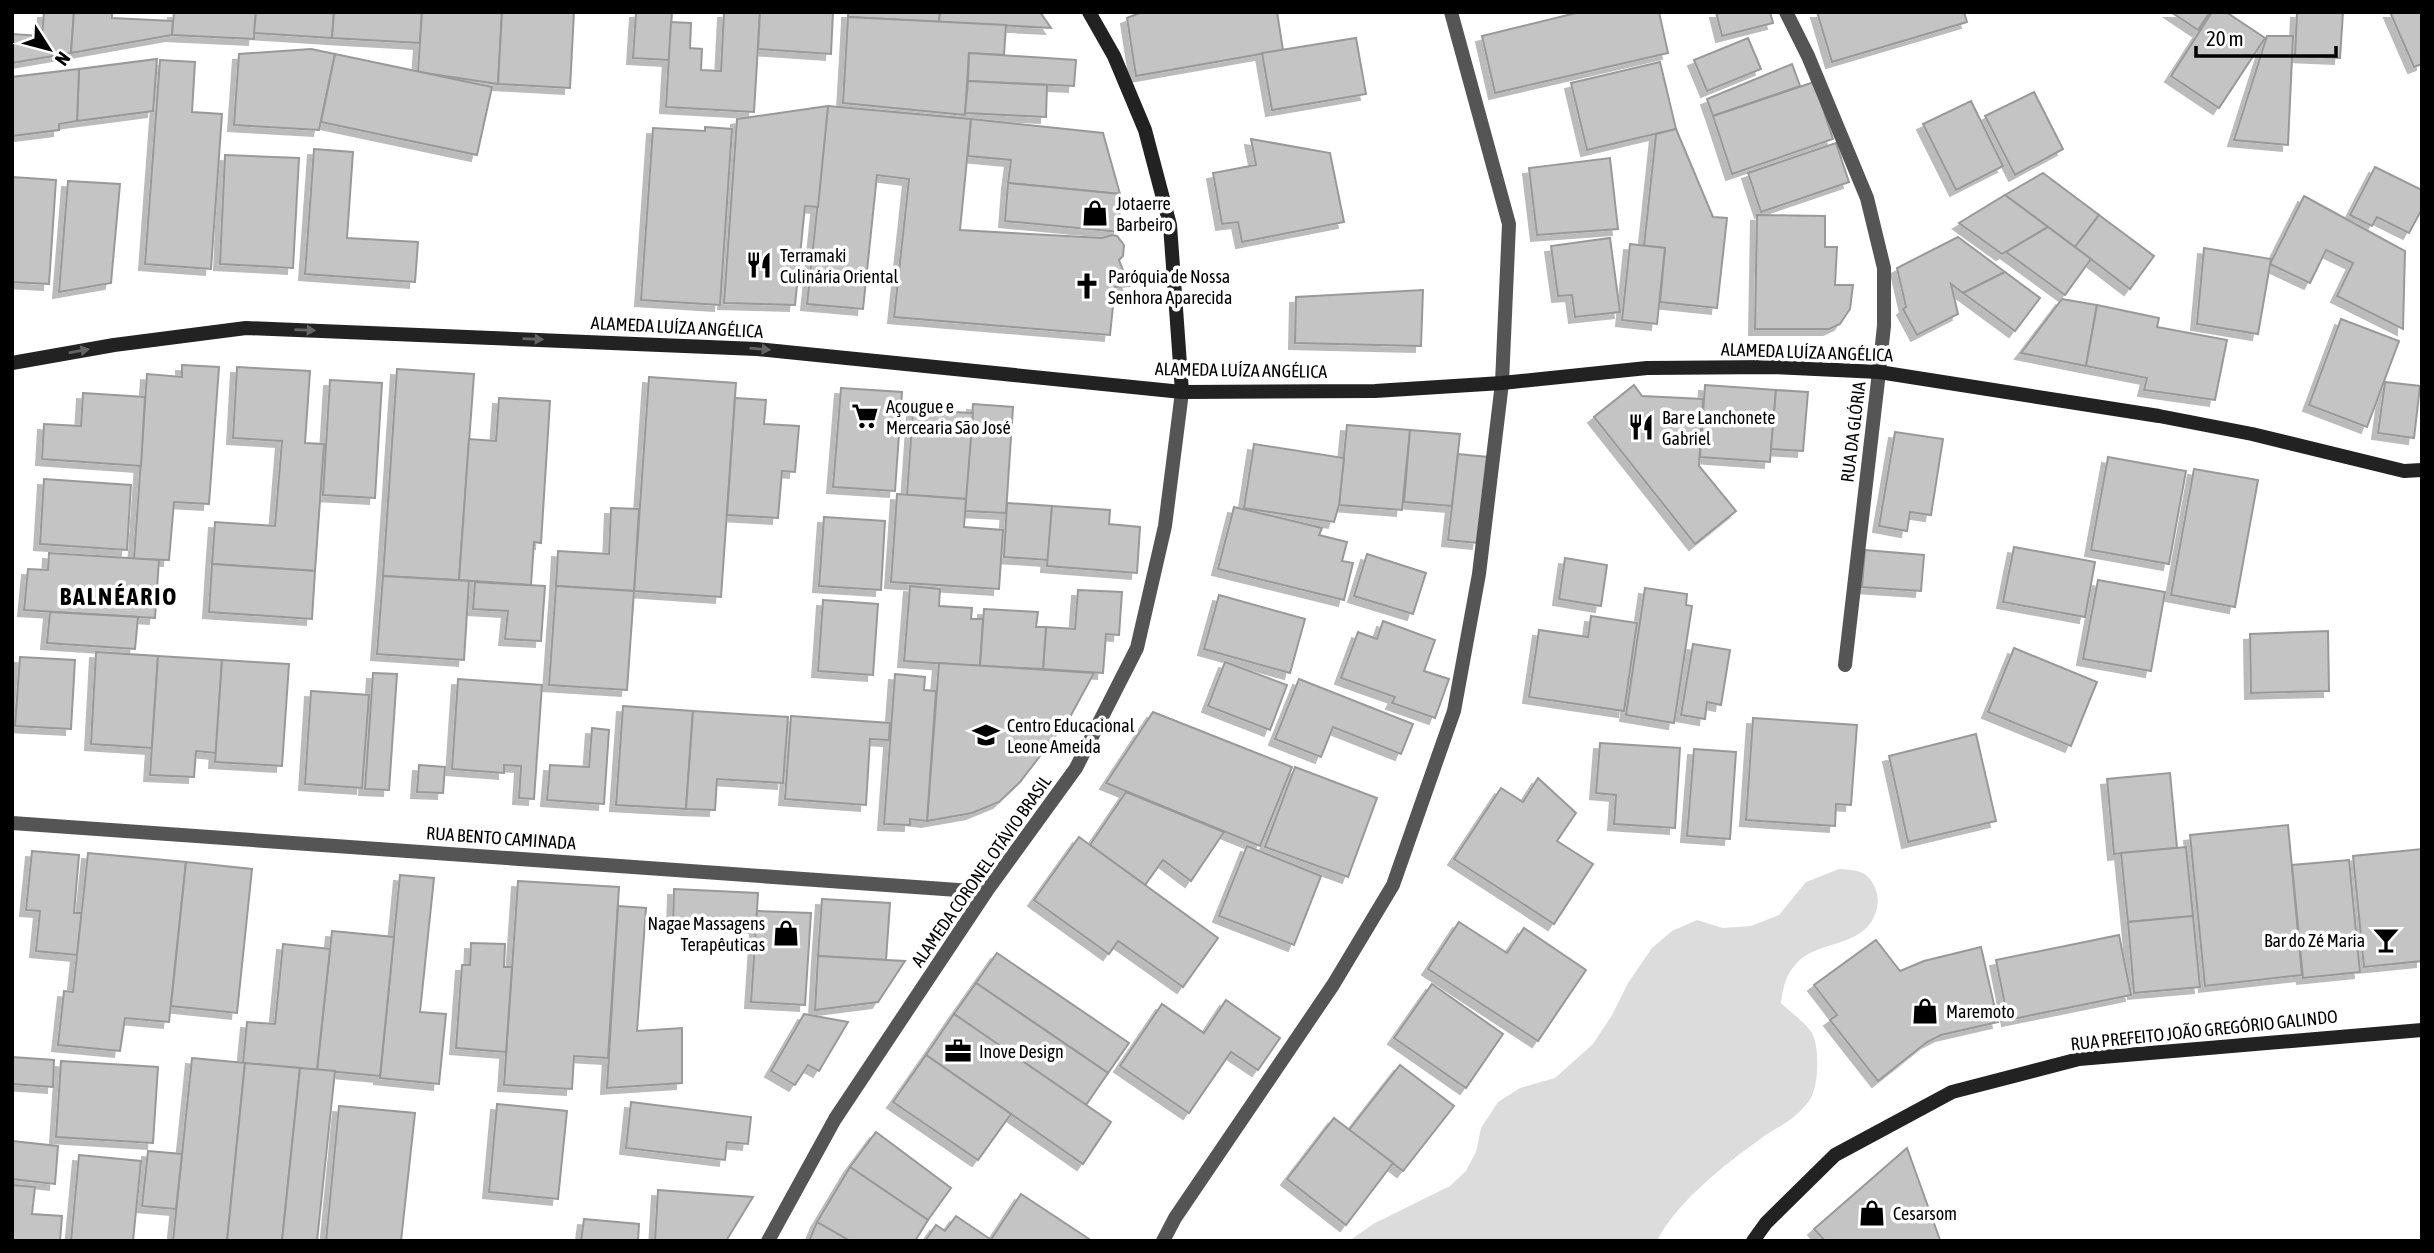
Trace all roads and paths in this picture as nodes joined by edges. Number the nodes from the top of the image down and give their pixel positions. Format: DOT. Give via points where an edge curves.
graph roads {
  1 [pos="1089,12"];
  2 [pos="1451,12"];
  3 [pos="1786,12"];
  4 [pos="12,363"];
  5 [pos="1879,372"];
  6 [pos="1502,383"];
  7 [pos="1182,392"];
  8 [pos="2422,470"];
  9 [pos="1845,665"];
  10 [pos="12,823"];
  11 [pos="986,892"];
  12 [pos="2422,1030"];
  13 [pos="768,1241"];
  14 [pos="1163,1241"];
  15 [pos="1753,1241"];
  1 -- 7 [label="street, ALAMEDA CORONEL OTÁVIO BRASIL" via="1114,56 1144,130 1170,225"];
  2 -- 6 [label="street" via="1509,224"];
  3 -- 5 [label="street, RUA DA GLÓRIA" via="1867,198 1884,268"];
  4 -- 7 [label="street, ALAMEDA LUÍZA ANGÉLICA, one-way" via="246,328 757,349"];
  5 -- 6 [label="street, ALAMEDA LUÍZA ANGÉLICA" via="1647,368"];
  5 -- 8 [label="street, ALAMEDA LUÍZA ANGÉLICA" via="2159,416 2404,471"];
  5 -- 9 [label="street, RUA DA GLÓRIA"];
  6 -- 7 [label="street, ALAMEDA LUÍZA ANGÉLICA" via="1375,391"];
  6 -- 14 [label="street" via="1479,573 1454,711 1393,885"];
  7 -- 11 [label="street, ALAMEDA CORONEL OTÁVIO BRASIL" via="1165,526 1137,648 1076,768"];
  10 -- 11 [label="street, RUA BENTO CAMINADA"];
  11 -- 13 [label="street, ALAMEDA CORONEL OTÁVIO BRASIL" via="835,1119"];
  12 -- 15 [label="street, RUA PREFEITO JOÃO GREGÓRIO GALINDO" via="2079,1059 1952,1092 1835,1155"];
}
